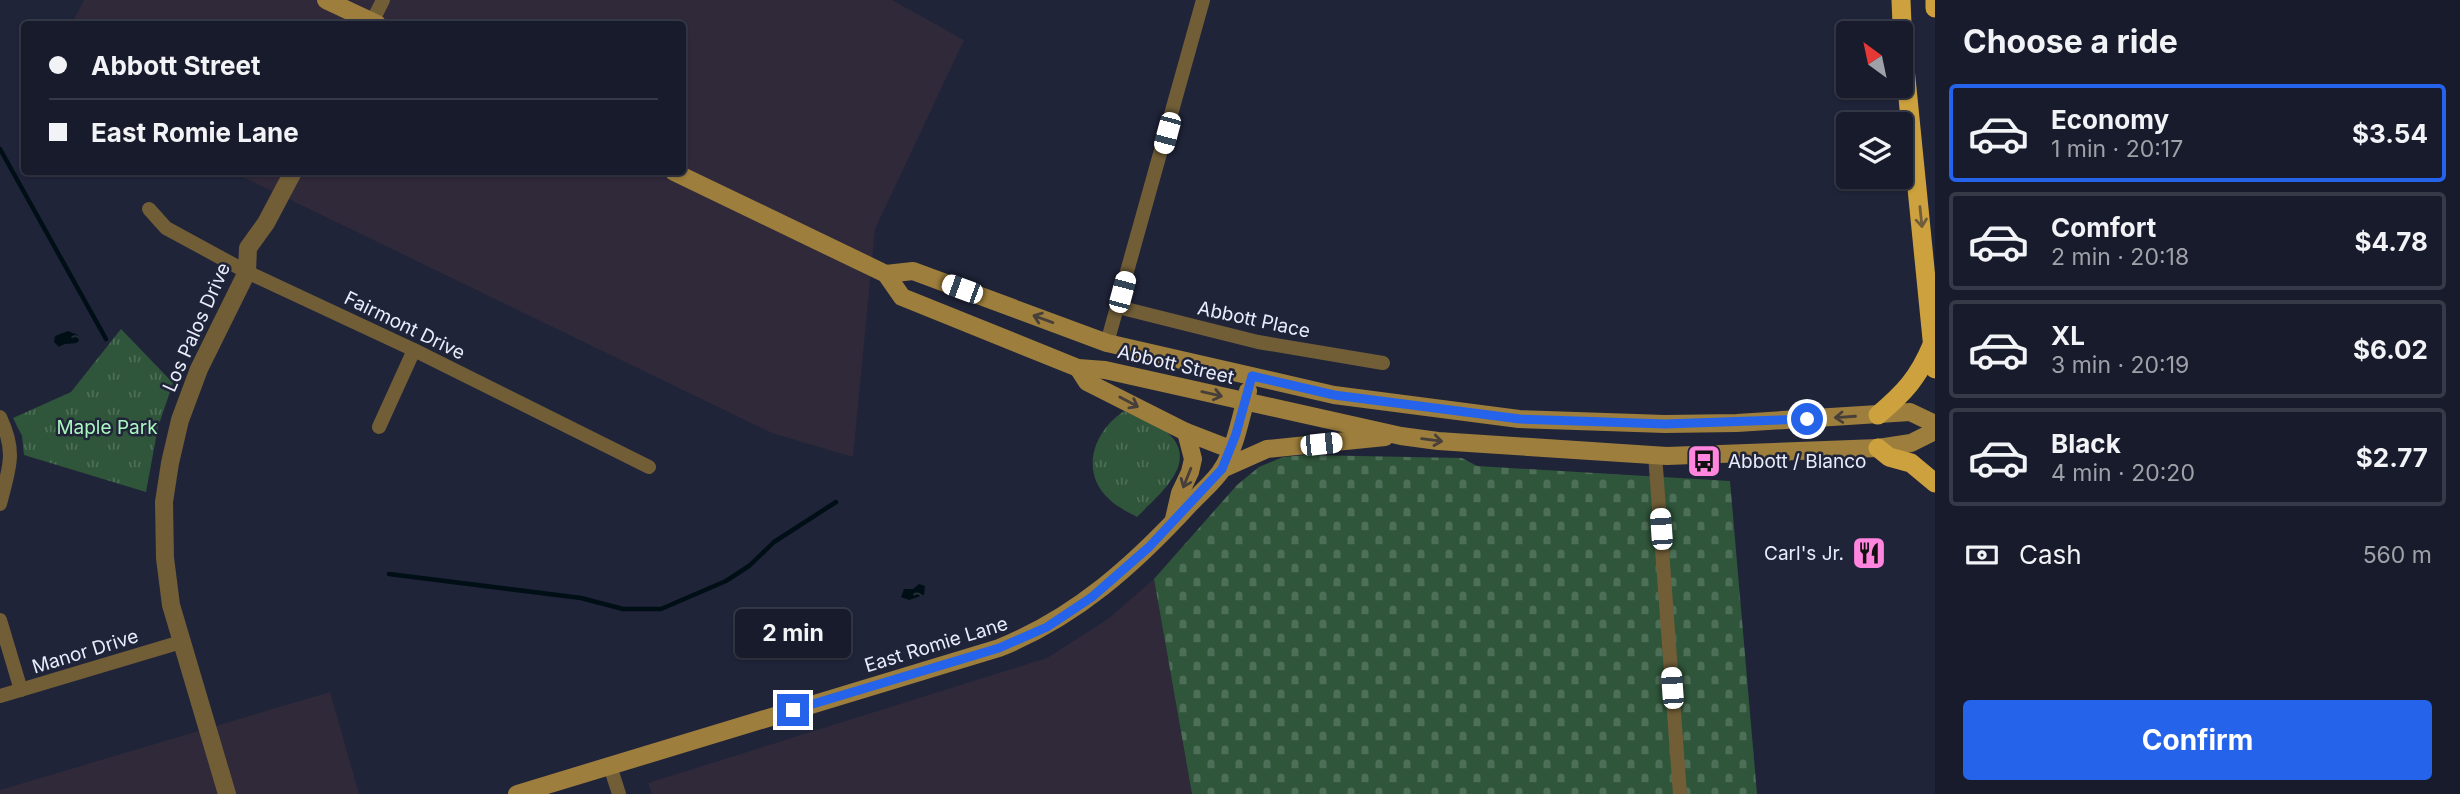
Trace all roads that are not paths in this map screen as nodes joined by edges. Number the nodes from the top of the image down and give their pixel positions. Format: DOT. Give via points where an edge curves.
graph roads {
  1 [pos="326,0"];
  2 [pos="383,0"];
  3 [pos="1203,0"];
  4 [pos="1901,0"];
  5 [pos="1934,0"];
  6 [pos="1935,8"];
  7 [pos="367,21"];
  8 [pos="374,21"];
  9 [pos="291,175"];
  10 [pos="680,175"];
  11 [pos="149,209"];
  12 [pos="247,272"];
  13 [pos="886,274"];
  14 [pos="1118,307"];
  15 [pos="1107,343"];
  16 [pos="1932,344"];
  17 [pos="414,350"];
  18 [pos="1382,363"];
  19 [pos="1078,368"];
  20 [pos="1935,369"];
  21 [pos="1252,376"];
  22 [pos="1245,401"];
  23 [pos="1878,415"];
  24 [pos="0,417"];
  25 [pos="1935,424"];
  26 [pos="379,427"];
  27 [pos="1935,431"];
  28 [pos="1186,432"];
  29 [pos="1401,436"];
  30 [pos="1878,448"];
  31 [pos="1230,449"];
  32 [pos="1655,453"];
  33 [pos="6,455"];
  34 [pos="649,467"];
  35 [pos="1222,469"];
  36 [pos="1935,483"];
  37 [pos="0,504"];
  38 [pos="1172,524"];
  39 [pos="0,620"];
  40 [pos="180,642"];
  41 [pos="21,690"];
  42 [pos="0,696"];
  43 [pos="610,766"];
  44 [pos="227,794"];
  45 [pos="517,794"];
  46 [pos="619,794"];
  47 [pos="1680,794"];
  1 -- 7 [label="main road"];
  2 -- 8 [label="street"];
  3 -- 14 [label="street"];
  4 -- 16 [label="highway, one-way"];
  5 -- 6 [label="highway"];
  9 -- 12 [label="street, Los Palos Drive" via="248,248"];
  10 -- 13 [label="main road, Abbott Street"];
  11 -- 12 [label="street, Fairmont Drive" via="166,228"];
  12 -- 17 [label="street, Fairmont Drive"];
  12 -- 40 [label="street, Los Palos Drive" via="188,396 170,463 164,502 165,558"];
  15 -- 13 [label="main road, Abbott Street, one-way" via="914,271"];
  13 -- 19 [label="main road, Abbott Street" via="902,297"];
  14 -- 15 [label="street"];
  14 -- 18 [label="street, Abbott Place" via="1258,342"];
  15 -- 21 [label="main road, Abbott Street"];
  16 -- 20 [label="highway"];
  16 -- 23 [label="highway" via="1921,371"];
  17 -- 26 [label="street"];
  17 -- 34 [label="street, Fairmont Drive"];
  19 -- 22 [label="main road, Abbott Street, one-way"];
  19 -- 28 [label="main road, one-way" via="1087,382"];
  21 -- 22 [label="main road, East Romie Lane"];
  23 -- 21 [label="main road, Abbott Street, one-way" via="1665,424 1520,419 1334,395"];
  22 -- 29 [label="main road, Abbott Street"];
  22 -- 31 [label="main road, East Romie Lane"];
  23 -- 25 [label="main road, Abbott Street" via="1910,412"];
  24 -- 33 [label="street" via="10,442"];
  27 -- 30 [label="main road, Abbott Street" via="1911,443"];
  28 -- 31 [label="main road"];
  28 -- 38 [label="main road, one-way" via="1193,459"];
  29 -- 32 [label="main road, Abbott Street, one-way"];
  29 -- 35 [label="main road" via="1267,449"];
  30 -- 32 [label="main road, Abbott Street"];
  30 -- 36 [label="highway" via="1889,457 1911,463"];
  31 -- 35 [label="main road, East Romie Lane"];
  32 -- 47 [label="street"];
  33 -- 37 [label="street" via="10,469"];
  35 -- 38 [label="main road, East Romie Lane"];
  38 -- 43 [label="main road, East Romie Lane" via="1092,597 1020,640"];
  39 -- 41 [label="street"];
  40 -- 41 [label="street, Manor Drive"];
  40 -- 44 [label="street, Los Palos Drive"];
  41 -- 42 [label="street, Manor Drive"];
  43 -- 45 [label="main road, East Romie Lane"];
  43 -- 46 [label="street"];
}
